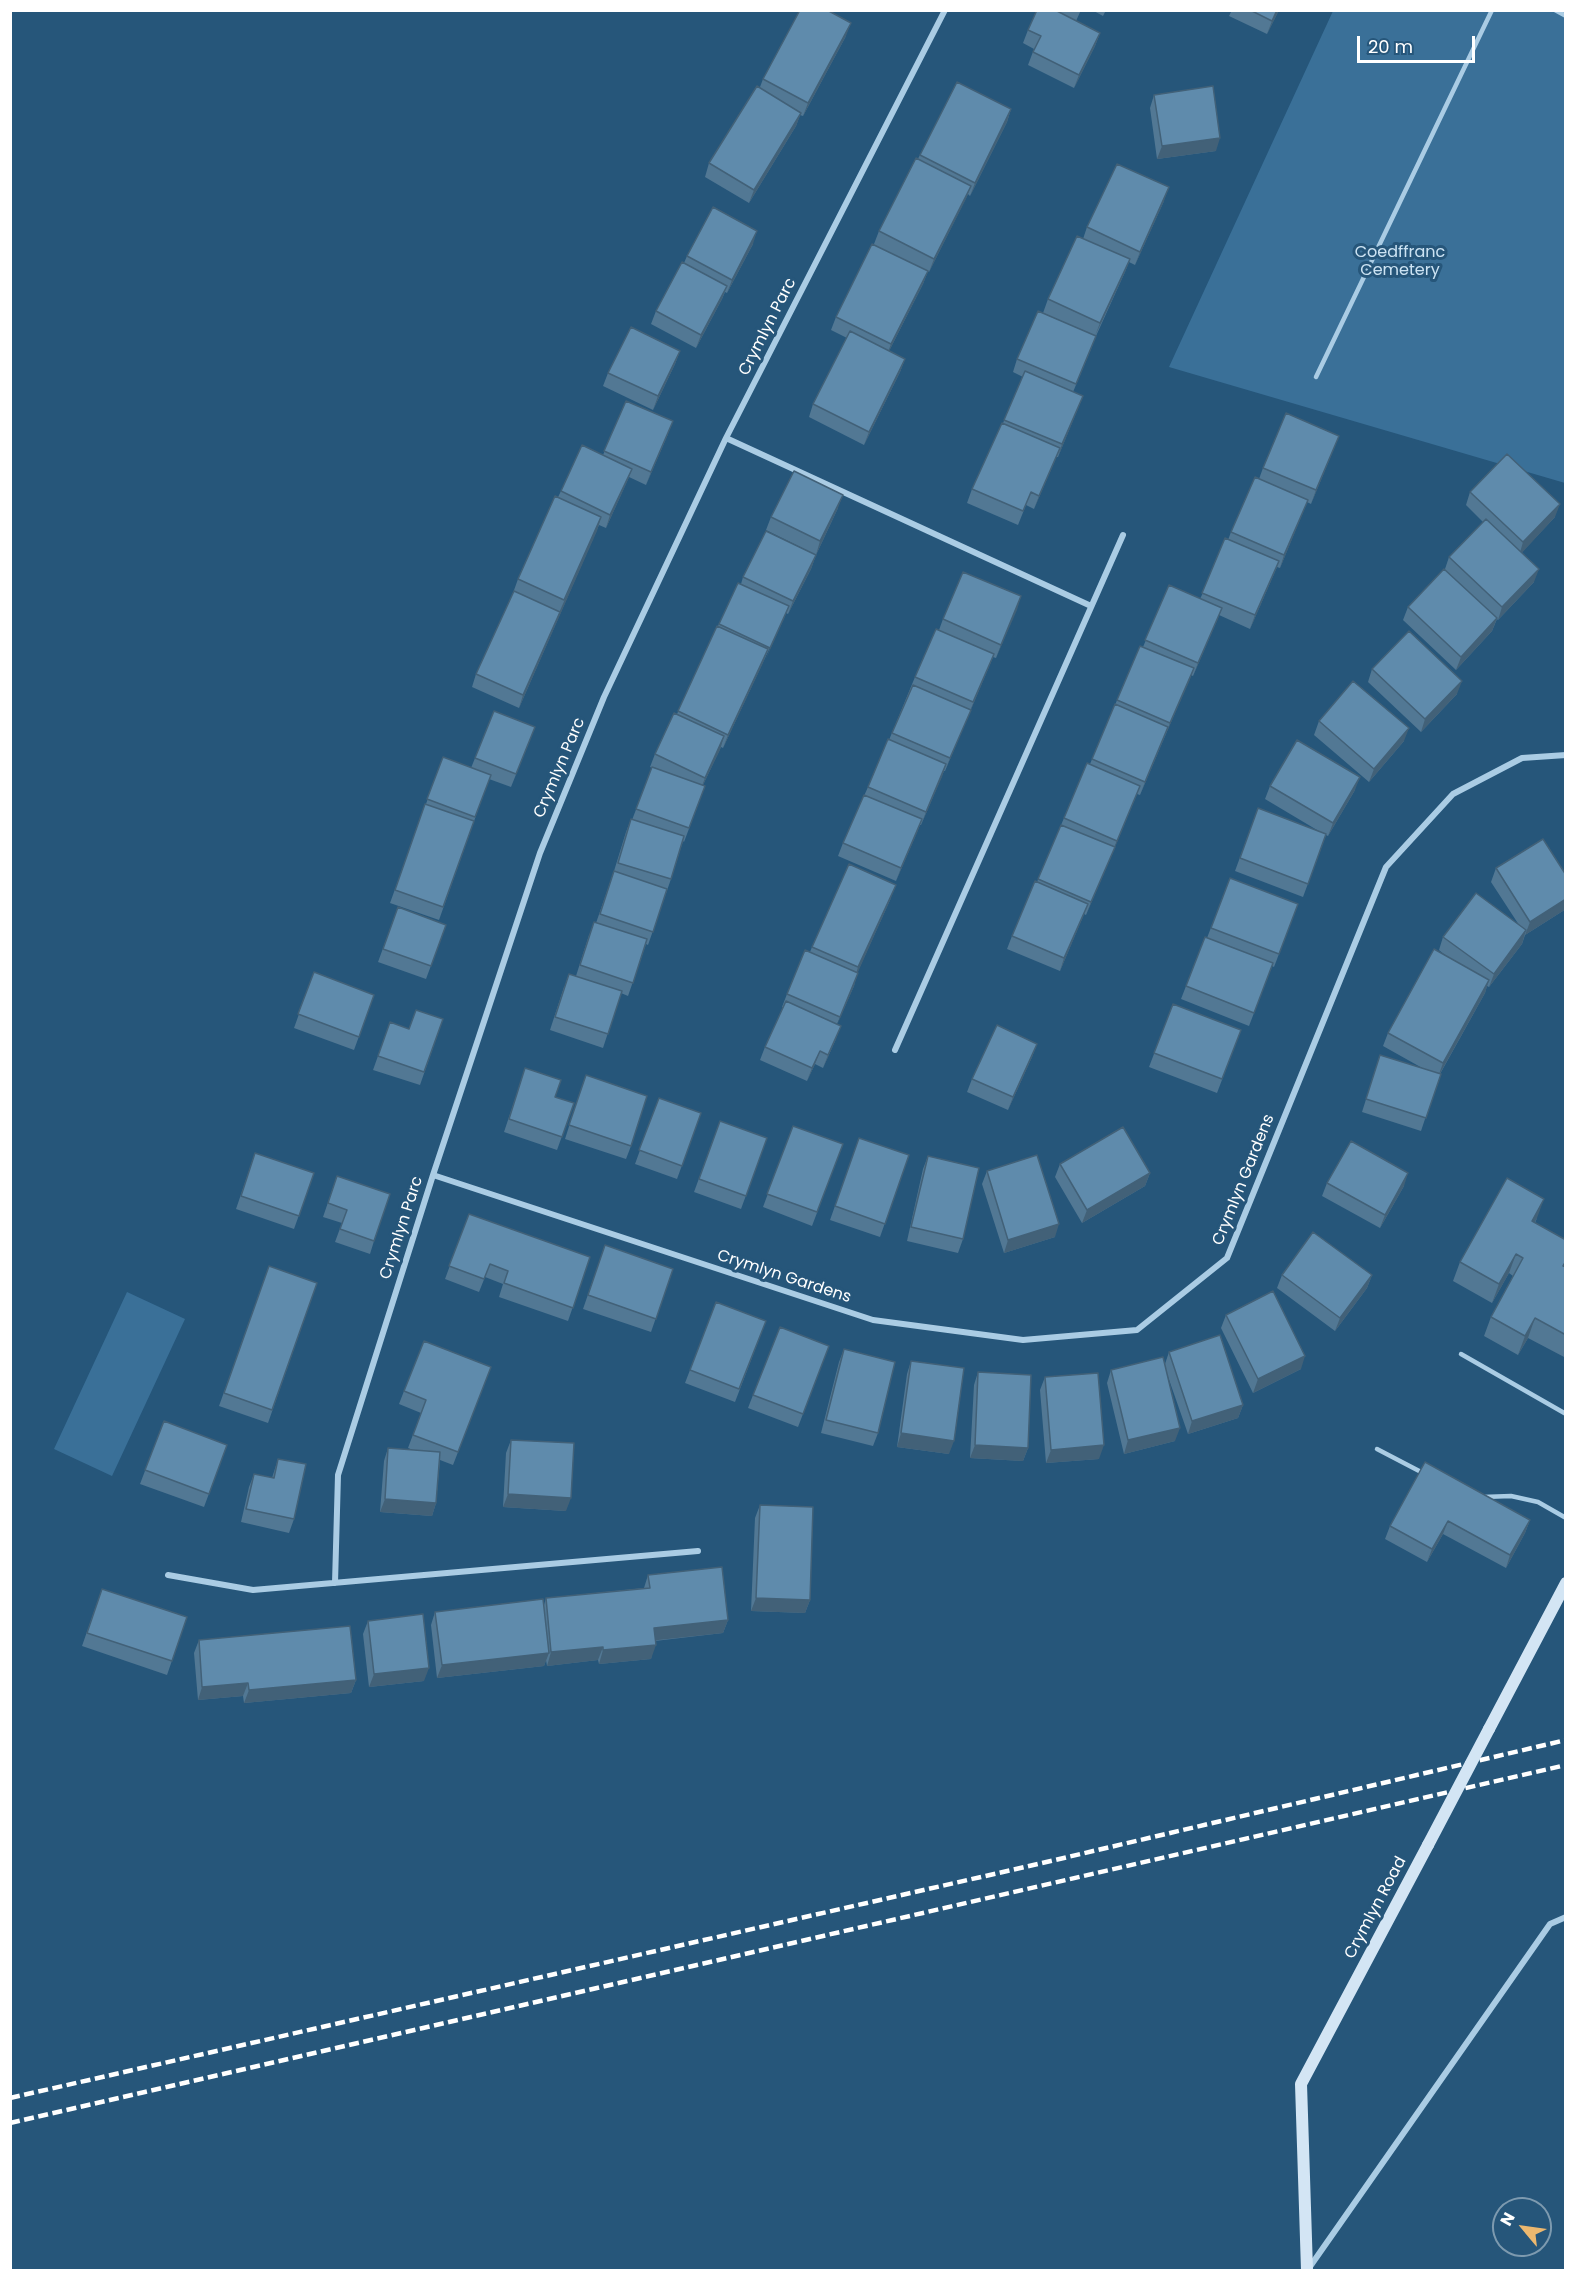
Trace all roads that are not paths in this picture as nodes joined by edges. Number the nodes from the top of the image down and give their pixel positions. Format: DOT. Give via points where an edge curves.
graph roads {
  1 [pos="945,10"];
  2 [pos="1492,10"];
  3 [pos="1555,10"];
  4 [pos="1566,16"];
  5 [pos="1316,377"];
  6 [pos="726,438"];
  7 [pos="1124,535"];
  8 [pos="1091,606"];
  9 [pos="1566,754"];
  10 [pos="895,1050"];
  11 [pos="433,1175"];
  12 [pos="1461,1354"];
  13 [pos="1566,1414"];
  14 [pos="1377,1449"];
  15 [pos="1427,1476"];
  16 [pos="1478,1496"];
  17 [pos="1566,1518"];
  18 [pos="698,1551"];
  19 [pos="168,1575"];
  20 [pos="335,1583"];
  21 [pos="1566,1583"];
  22 [pos="1566,1917"];
  23 [pos="1307,2271"];
  1 -- 6 [label="street, Crymlyn Parc"];
  2 -- 5 [label="lane"];
  3 -- 4 [label="lane"];
  6 -- 8 [label="street"];
  6 -- 11 [label="street, Crymlyn Parc" via="604,696 540,853"];
  7 -- 8 [label="street"];
  8 -- 10 [label="street"];
  9 -- 11 [label="street, Crymlyn Gardens" via="1522,758 1453,795 1386,867 1227,1258 1137,1330 1023,1340 873,1320"];
  11 -- 20 [label="street, Crymlyn Parc" via="338,1475"];
  12 -- 13 [label="lane"];
  14 -- 15 [label="lane"];
  16 -- 17 [label="lane" via="1511,1496 1538,1502"];
  18 -- 20 [label="street"];
  19 -- 20 [label="street" via="253,1590"];
  21 -- 23 [label="street, Crymlyn Road, bridge" via="1301,2084"];
  22 -- 23 [label="street" via="1550,1924"];
}
